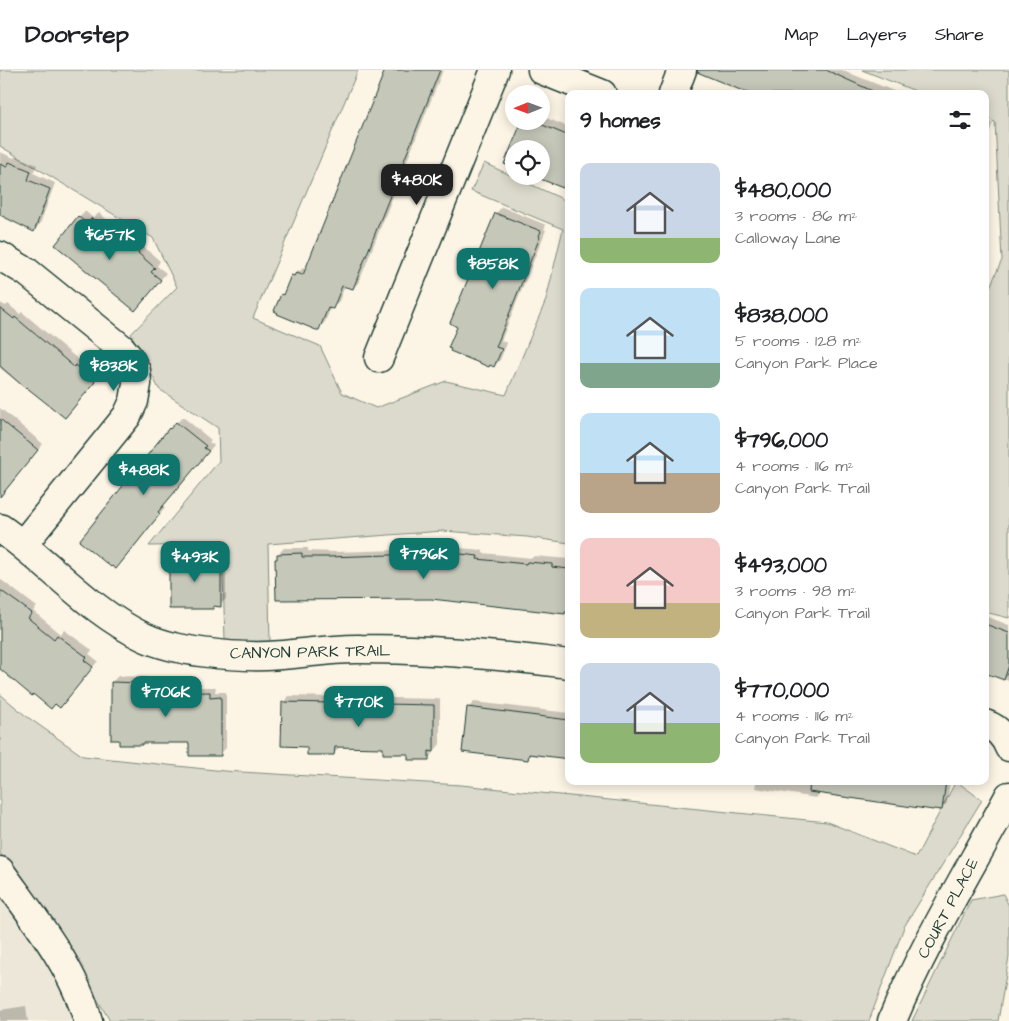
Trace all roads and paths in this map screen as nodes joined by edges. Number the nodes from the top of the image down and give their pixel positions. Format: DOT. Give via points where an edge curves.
graph roads {
  1 [pos="495,70"];
  2 [pos="542,70"];
  3 [pos="682,70"];
  4 [pos="592,90"];
  5 [pos="674,90"];
  6 [pos="0,256"];
  7 [pos="379,358"];
  8 [pos="0,528"];
  9 [pos="24,544"];
  10 [pos="565,663"];
  11 [pos="989,726"];
  12 [pos="1009,746"];
  13 [pos="1009,796"];
  14 [pos="0,871"];
  15 [pos="88,1021"];
  16 [pos="892,1021"];
  1 -- 7 [label="street"];
  2 -- 4 [label="street"];
  3 -- 5 [label="street"];
  6 -- 9 [label="street" via="27,272 121,348 136,371 134,402 127,416"];
  8 -- 9 [label="street, CANYON PARK TRAIL"];
  9 -- 10 [label="street, CANYON PARK TRAIL" via="117,622 146,638 174,646 218,654 267,656 360,649 448,652"];
  11 -- 12 [label="street" via="999,731"];
  13 -- 16 [label="street, COURT PLACE" via="919,961"];
  14 -- 15 [label="street" via="45,933 73,982"];
}
